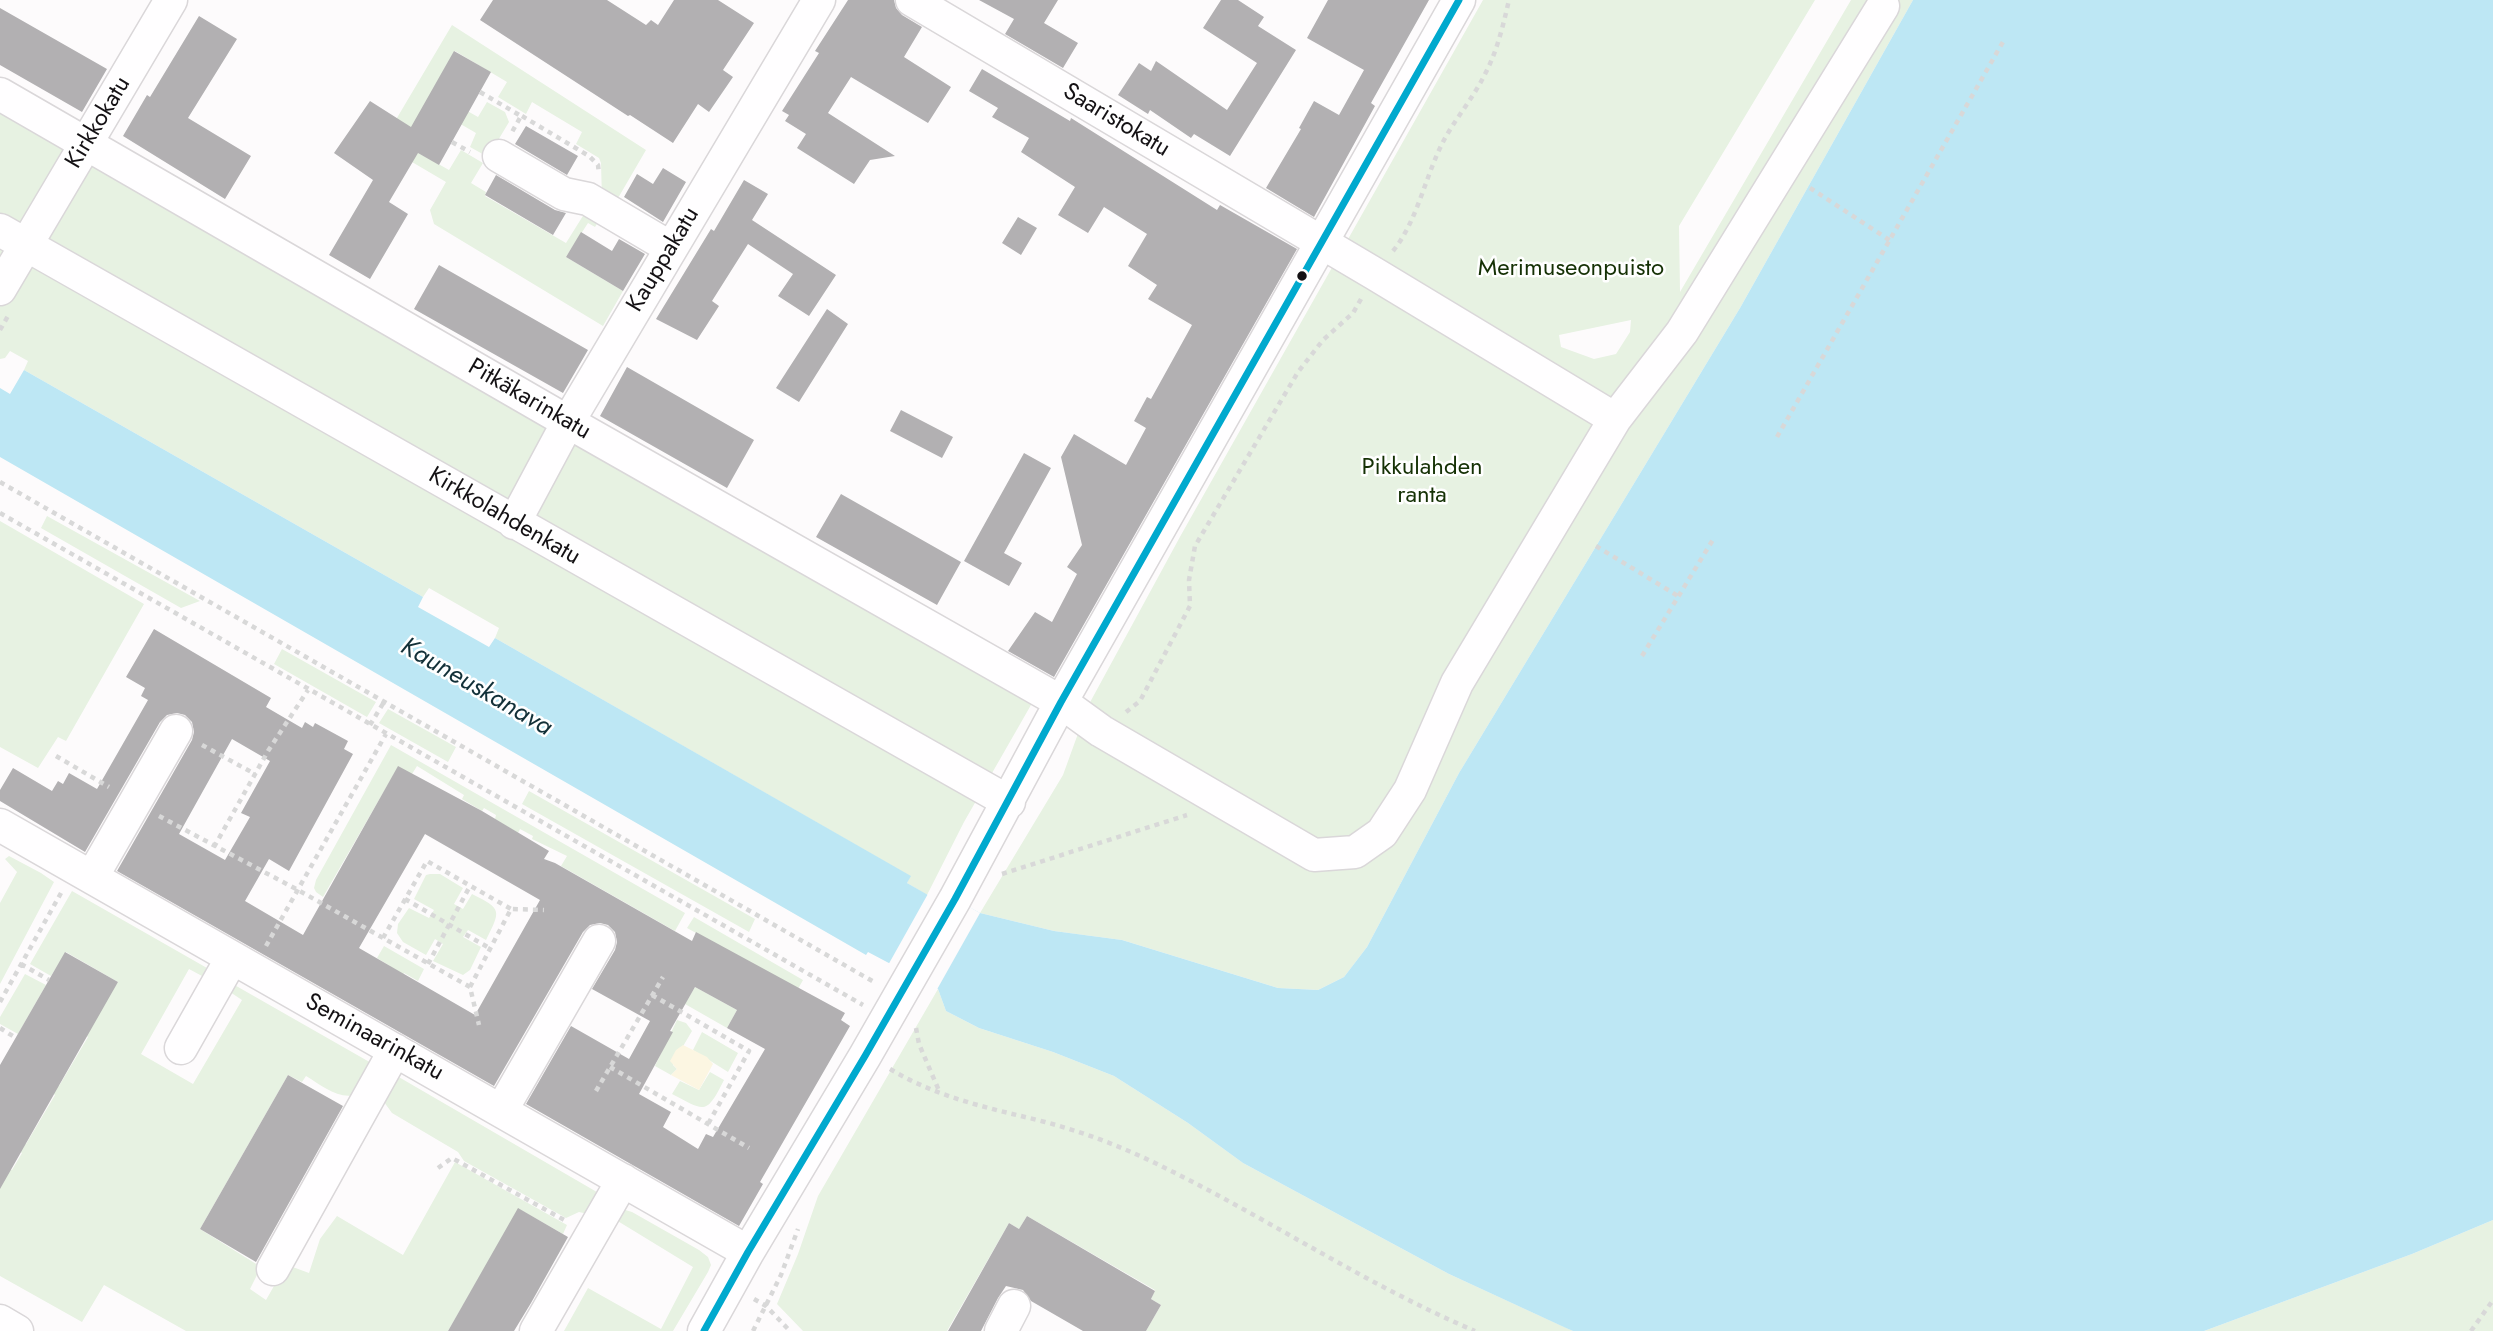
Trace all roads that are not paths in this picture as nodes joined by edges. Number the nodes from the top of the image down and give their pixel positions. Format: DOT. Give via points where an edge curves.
graph roads {
  1 [pos="171,0"];
  2 [pos="819,0"];
  3 [pos="912,0"];
  4 [pos="1459,0"];
  5 [pos="1883,6"];
  6 [pos="0,94"];
  7 [pos="86,144"];
  8 [pos="499,156"];
  9 [pos="13,238"];
  10 [pos="1321,243"];
  11 [pos="671,248"];
  12 [pos="0,289"];
  13 [pos="1615,419"];
  14 [pos="568,422"];
  15 [pos="513,523"];
  16 [pos="1061,702"];
  17 [pos="176,731"];
  18 [pos="1009,802"];
  19 [pos="2,830"];
  20 [pos="80,879"];
  21 [pos="599,941"];
  22 [pos="232,958"];
  23 [pos="181,1048"];
  24 [pos="395,1050"];
  25 [pos="501,1111"];
  26 [pos="623,1180"];
  27 [pos="748,1252"];
  28 [pos="273,1269"];
  29 [pos="0,1321"];
  30 [pos="17,1331"];
  31 [pos="536,1331"];
  32 [pos="704,1331"];
  1 -- 7 [label="street, Kirkkokatu"];
  2 -- 11 [label="street, Kauppakatu"];
  3 -- 10 [label="street, Saaristokatu"];
  4 -- 10 [label="street"];
  5 -- 13 [label="street, Pitkäkarinkatu" via="1682,332"];
  6 -- 7 [label="street, Pitkäkarinkatu"];
  7 -- 9 [label="street, Kirkkokatu"];
  7 -- 14 [label="street, Pitkäkarinkatu"];
  8 -- 11 [label="street"];
  9 -- 12 [label="street, Kirkkokatu"];
  9 -- 15 [label="street, Kirkkolahdenkatu"];
  10 -- 13 [label="street, Saaristokatu"];
  10 -- 16 [label="street"];
  11 -- 14 [label="street, Kauppakatu"];
  13 -- 16 [label="street, Pitkäkarinkatu" via="1457,683 1410,790 1382,833 1354,852 1314,855 1101,731"];
  14 -- 15 [label="street, Kauppakatu"];
  14 -- 16 [label="street, Pitkäkarinkatu"];
  15 -- 18 [label="street, Kirkkolahdenkatu"];
  16 -- 18 [label="street"];
  17 -- 20 [label="street" via="135,802"];
  18 -- 27 [label="street" via="955,899 907,1005"];
  19 -- 20 [label="street, Seminaarinkatu"];
  20 -- 22 [label="street, Seminaarinkatu"];
  21 -- 25 [label="street"];
  22 -- 23 [label="street"];
  22 -- 24 [label="street, Seminaarinkatu"];
  24 -- 25 [label="street, Seminaarinkatu"];
  24 -- 28 [label="street"];
  25 -- 26 [label="street, Seminaarinkatu"];
  26 -- 27 [label="street, Seminaarinkatu"];
  26 -- 31 [label="street"];
  27 -- 32 [label="street"];
  29 -- 30 [label="street"];
}
